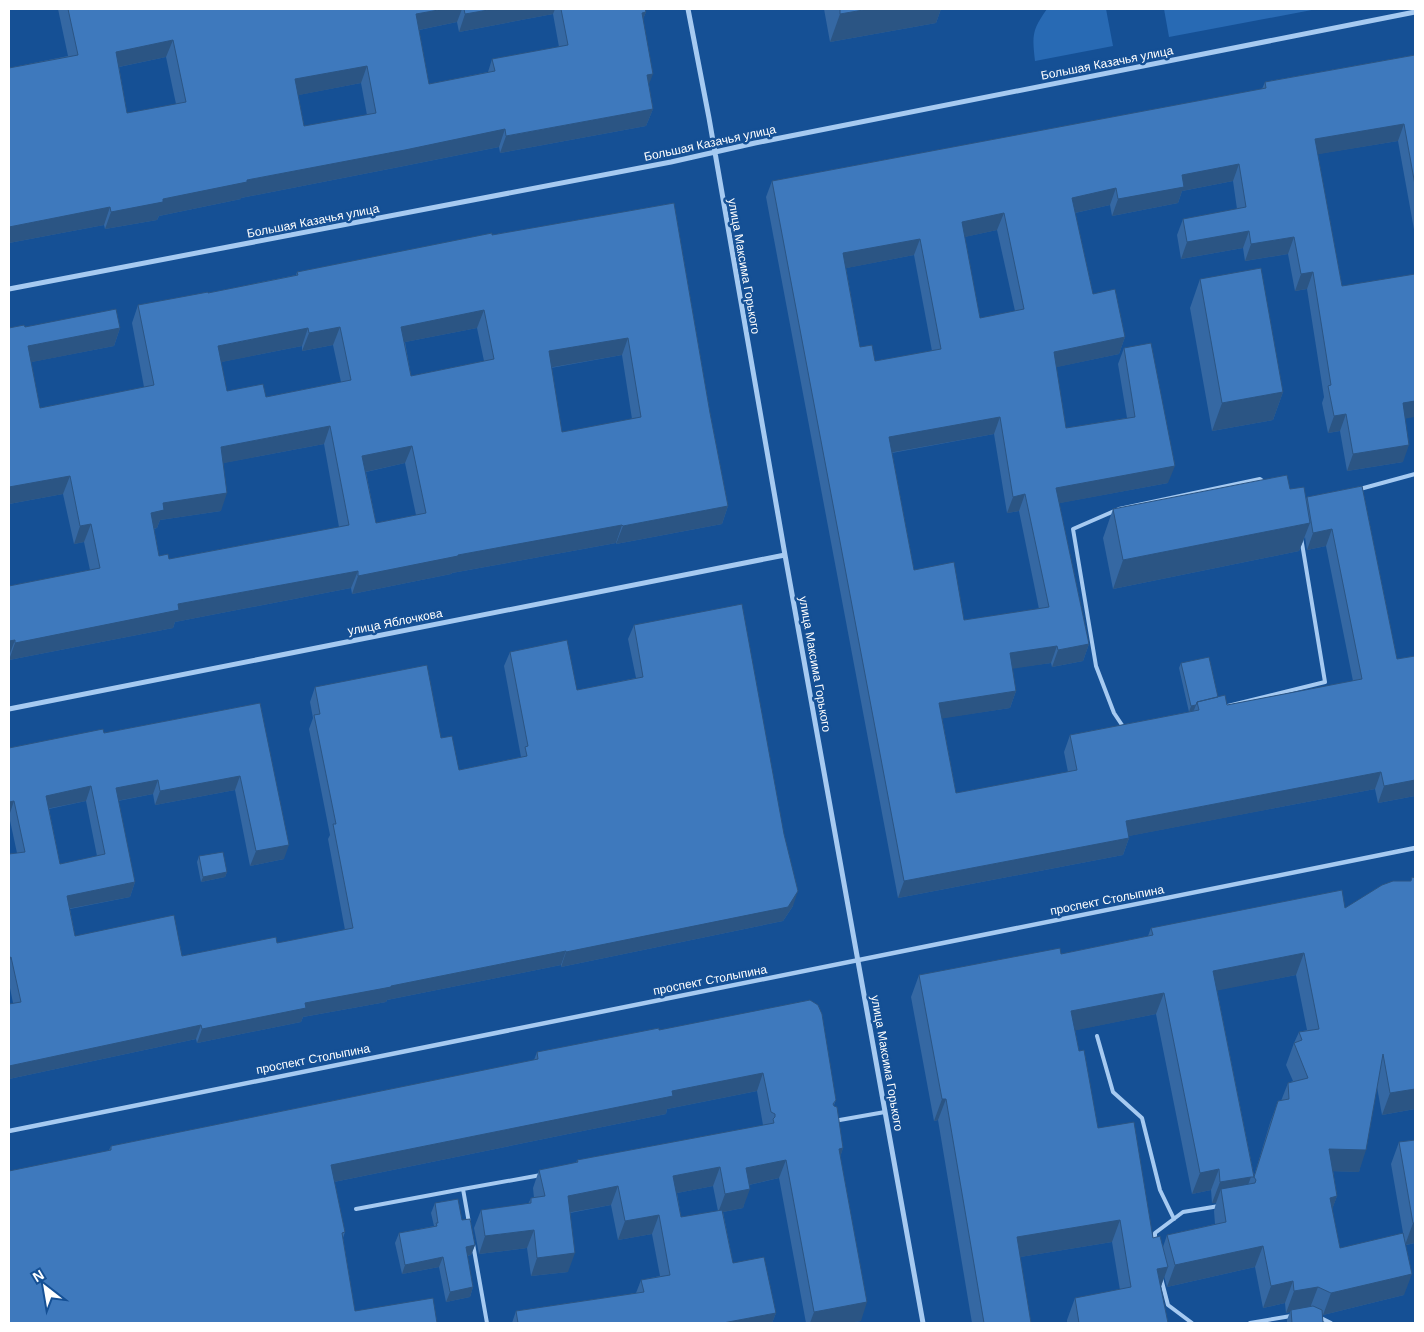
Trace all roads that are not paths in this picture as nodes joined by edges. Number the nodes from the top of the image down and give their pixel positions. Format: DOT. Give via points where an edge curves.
graph roads {
  1 [pos="688,9"];
  2 [pos="1415,12"];
  3 [pos="714,152"];
  4 [pos="9,289"];
  5 [pos="1415,474"];
  6 [pos="1351,492"];
  7 [pos="1305,505"];
  8 [pos="1296,507"];
  9 [pos="785,555"];
  10 [pos="9,709"];
  11 [pos="1415,848"];
  12 [pos="858,960"];
  13 [pos="1098,1036"];
  14 [pos="885,1112"];
  15 [pos="830,1122"];
  16 [pos="9,1131"];
  17 [pos="551,1173"];
  18 [pos="463,1189"];
  19 [pos="1226,1205"];
  20 [pos="356,1209"];
  21 [pos="1174,1219"];
  22 [pos="470,1227"];
  23 [pos="471,1237"];
  24 [pos="1155,1247"];
  25 [pos="1159,1271"];
  26 [pos="1293,1315"];
  27 [pos="1317,1316"];
  28 [pos="487,1323"];
  29 [pos="923,1323"];
  30 [pos="1192,1323"];
  31 [pos="1250,1323"];
  32 [pos="1330,1323"];
  1 -- 3 [label="street, улица Максима Горького"];
  2 -- 3 [label="street, Большая Казачья улица"];
  3 -- 4 [label="street, Большая Казачья улица"];
  3 -- 9 [label="street, улица Максима Горького"];
  5 -- 6 [label="lane"];
  7 -- 8 [label="lane"];
  8 -- 8 [label="lane" via="1325,682 1126,731 1114,714 1096,666 1073,529 1119,509 1260,480"];
  9 -- 10 [label="street, улица Яблочкова"];
  9 -- 12 [label="street, улица Максима Горького"];
  11 -- 12 [label="street, проспект Столыпина"];
  12 -- 14 [label="street, улица Максима Горького"];
  12 -- 16 [label="street, проспект Столыпина"];
  13 -- 21 [label="lane" via="1113,1092 1142,1118 1160,1190"];
  14 -- 15 [label="lane"];
  14 -- 29 [label="street, улица Максима Горького"];
  17 -- 18 [label="lane"];
  18 -- 20 [label="lane"];
  18 -- 22 [label="lane"];
  19 -- 21 [label="lane" via="1183,1212"];
  21 -- 24 [label="lane" via="1155,1233"];
  23 -- 28 [label="lane"];
  25 -- 30 [label="lane" via="1168,1305"];
  26 -- 31 [label="lane"];
  27 -- 32 [label="lane"];
}
